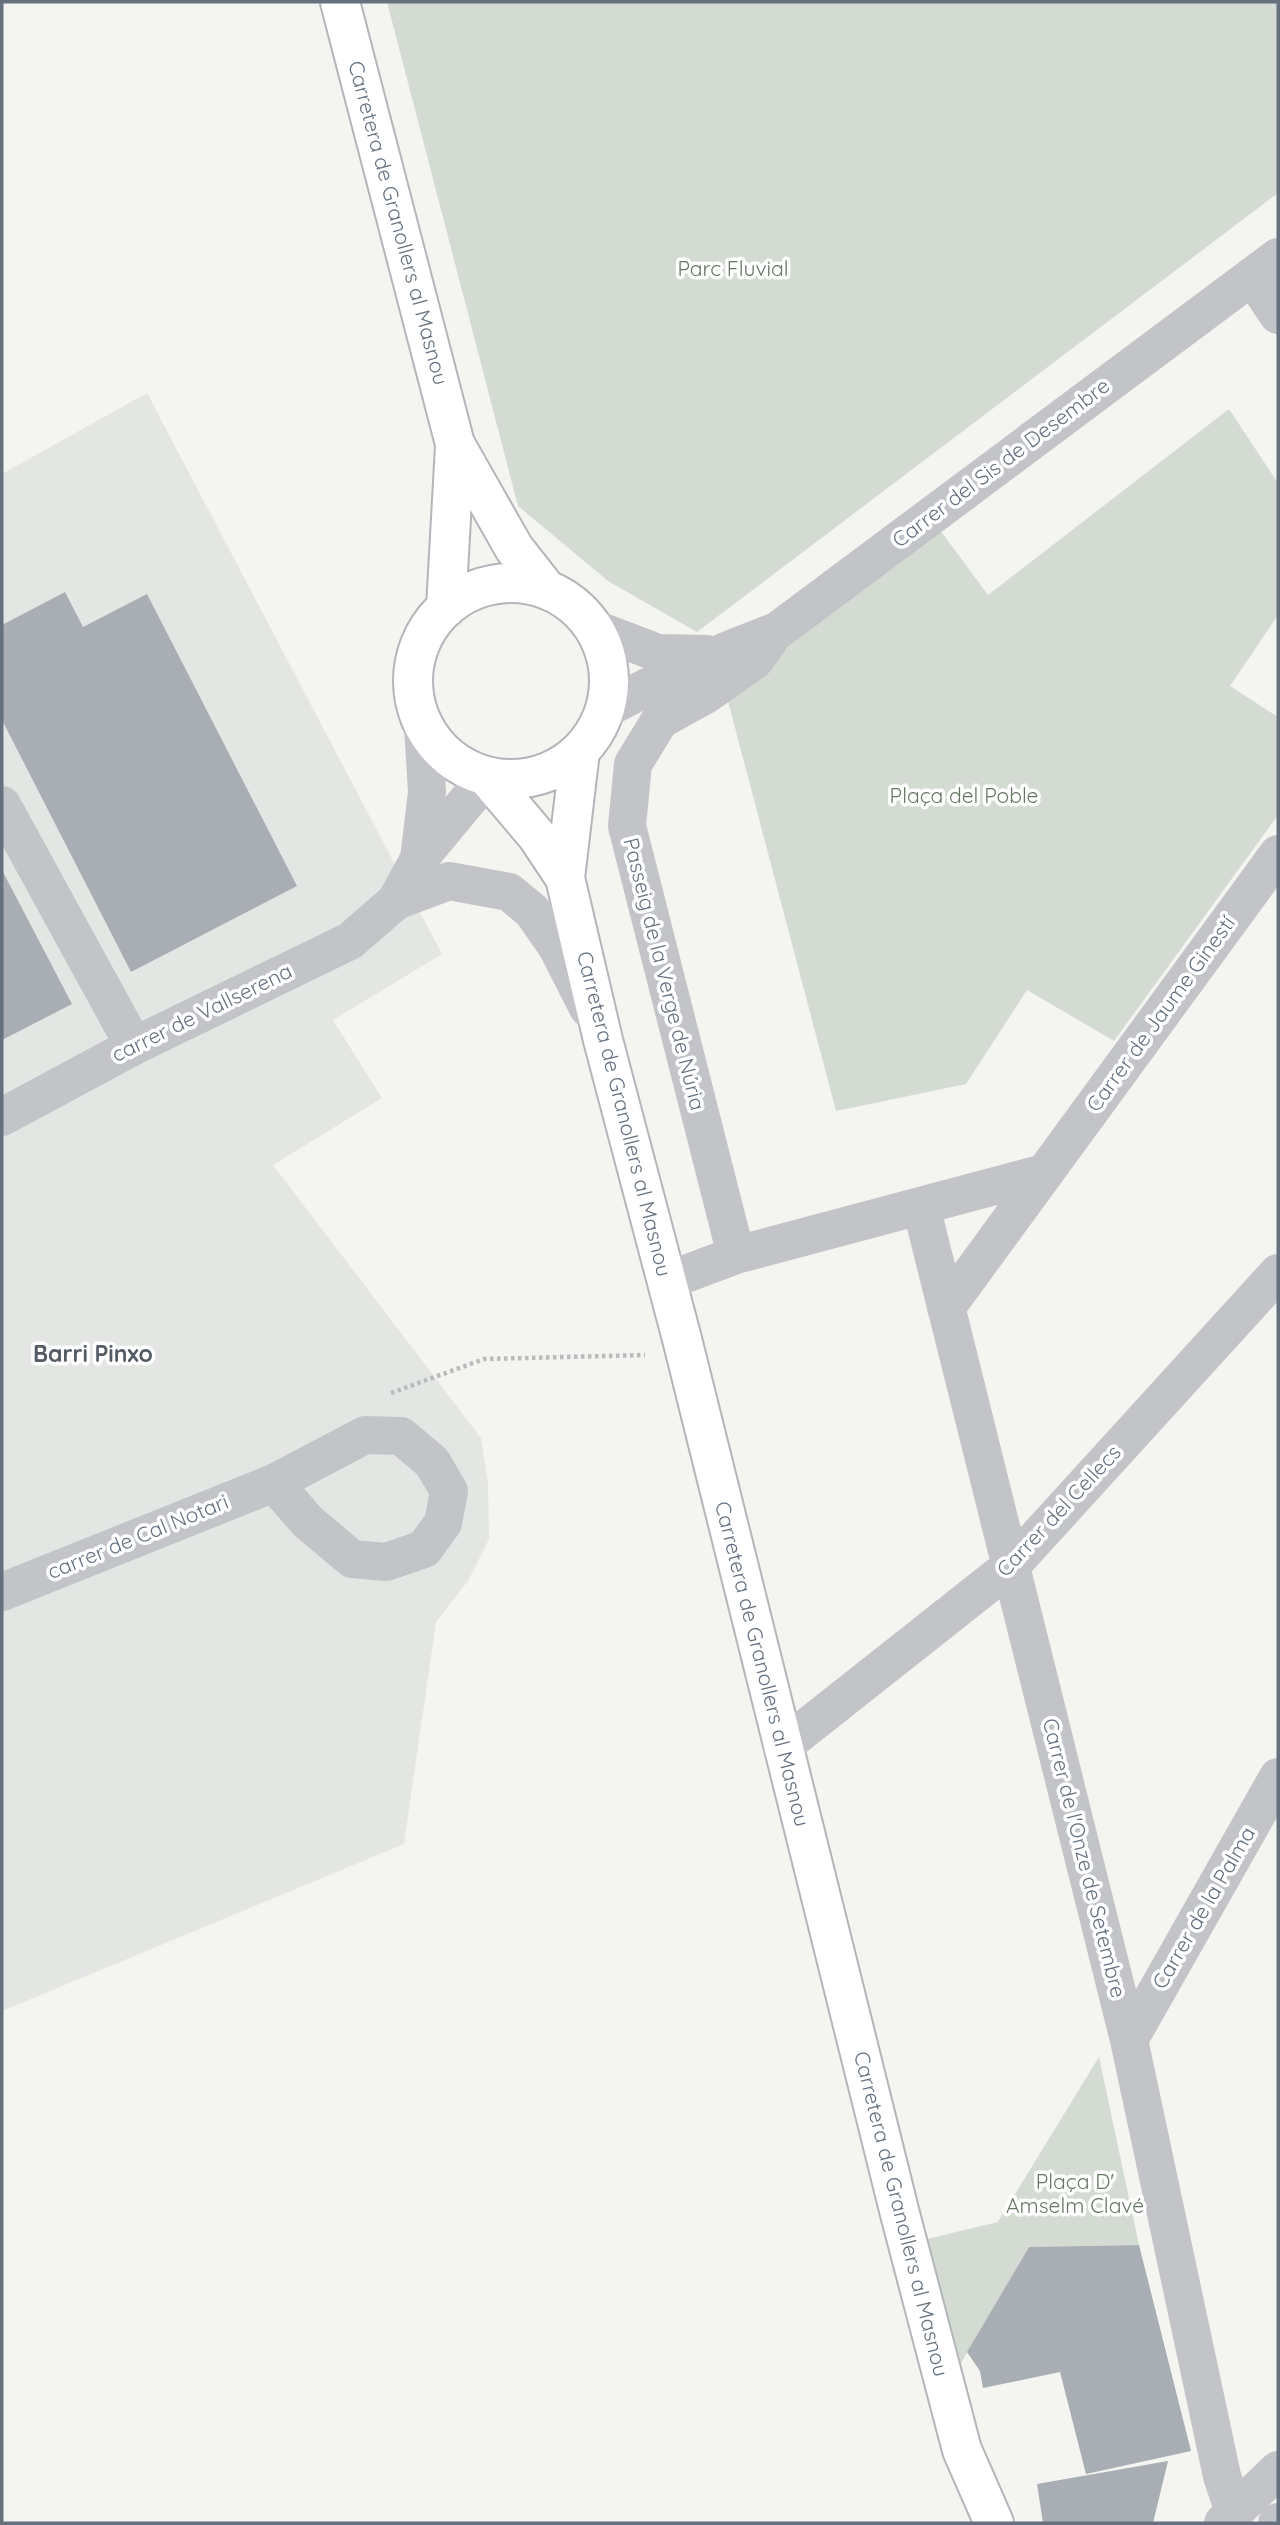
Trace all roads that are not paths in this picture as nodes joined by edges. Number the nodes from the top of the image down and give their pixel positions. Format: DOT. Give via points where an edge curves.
graph roads {
  1 [pos="340,2"];
  2 [pos="1265,266"];
  3 [pos="1278,315"];
  4 [pos="455,444"];
  5 [pos="547,590"];
  6 [pos="446,608"];
  7 [pos="595,629"];
  8 [pos="777,631"];
  9 [pos="716,654"];
  10 [pos="606,709"];
  11 [pos="423,727"];
  12 [pos="580,751"];
  13 [pos="487,777"];
  14 [pos="2,805"];
  15 [pos="1278,854"];
  16 [pos="419,859"];
  17 [pos="565,878"];
  18 [pos="396,901"];
  19 [pos="603,1040"];
  20 [pos="134,1046"];
  21 [pos="2,1117"];
  22 [pos="1044,1173"];
  23 [pos="921,1206"];
  24 [pos="736,1255"];
  25 [pos="1278,1273"];
  26 [pos="667,1281"];
  27 [pos="946,1308"];
  28 [pos="274,1483"];
  29 [pos="1011,1566"];
  30 [pos="2,1592"];
  31 [pos="782,1747"];
  32 [pos="1278,1777"];
  33 [pos="1129,2040"];
  34 [pos="962,2450"];
  35 [pos="1278,2469"];
  36 [pos="1228,2518"];
  37 [pos="966,2523"];
  38 [pos="994,2523"];
  1 -- 4 [label="main road, Carretera de Granollers al Masnou"];
  2 -- 3 [label="street"];
  2 -- 8 [label="street, Carrer del Sis de Desembre"];
  4 -- 5 [label="main road, Carretera de Granollers al Masnou" via="513,548"];
  4 -- 6 [label="main road, Carretera de Granollers al Masnou"];
  5 -- 6 [label="main road" via="527,584 493,584"];
  5 -- 7 [label="main road" via="573,604"];
  6 -- 11 [label="main road" via="426,630 414,662 413,695"];
  7 -- 9 [label="street, Carrer del Sis de Desembre" via="658,653"];
  7 -- 10 [label="main road" via="610,676"];
  8 -- 9 [label="street, Carrer del Sis de Desembre"];
  8 -- 24 [label="street, Passeig de la Verge de Núria" via="755,660 660,720 633,764 627,826"];
  9 -- 10 [label="street, Carrer del Sis de Desembre"];
  10 -- 12 [label="main road"];
  11 -- 13 [label="main road" via="456,763"];
  11 -- 16 [label="street, carrer de Vallserena" via="427,792"];
  12 -- 13 [label="main road" via="537,777"];
  12 -- 17 [label="main road, Carretera de Granollers al Masnou"];
  13 -- 16 [label="street, carrer de Vallserena"];
  13 -- 17 [label="main road, Carretera de Granollers al Masnou" via="537,836"];
  14 -- 20 [label="street"];
  15 -- 22 [label="street, Carrer de Jaume Ginestí"];
  16 -- 18 [label="street, carrer de Vallserena"];
  17 -- 19 [label="main road, Carretera de Granollers al Masnou"];
  18 -- 19 [label="street, carrer de Vallserena" via="449,881 509,892 533,911 557,947"];
  18 -- 20 [label="street, carrer de Vallserena" via="351,942"];
  19 -- 26 [label="main road, Carretera de Granollers al Masnou"];
  20 -- 21 [label="street, carrer de Vallserena"];
  22 -- 23 [label="street"];
  22 -- 27 [label="street, Carrer de Jaume Ginestí"];
  23 -- 24 [label="street"];
  23 -- 27 [label="street, Carrer de l'Onze de Setembre"];
  24 -- 26 [label="street"];
  25 -- 29 [label="street, Carrer del Cellecs"];
  26 -- 31 [label="main road, Carretera de Granollers al Masnou"];
  27 -- 29 [label="street, Carrer de l'Onze de Setembre"];
  28 -- 28 [label="street, carrer de Cal Notari" via="365,1435 401,1436 432,1462 449,1491 443,1523 424,1549 386,1562 352,1559 308,1522"];
  28 -- 30 [label="street, carrer de Cal Notari"];
  29 -- 31 [label="street, Carrer del Cellecs"];
  29 -- 33 [label="street, Carrer de l'Onze de Setembre"];
  31 -- 34 [label="main road, Carretera de Granollers al Masnou"];
  32 -- 33 [label="street, Carrer de la Palma"];
  33 -- 36 [label="street, Carrer de l'Onze de Setembre"];
  34 -- 37 [label="main road, Carretera de Granollers al Masnou"];
  34 -- 38 [label="main road, Carretera de Granollers al Masnou"];
  35 -- 36 [label="street"];
}
